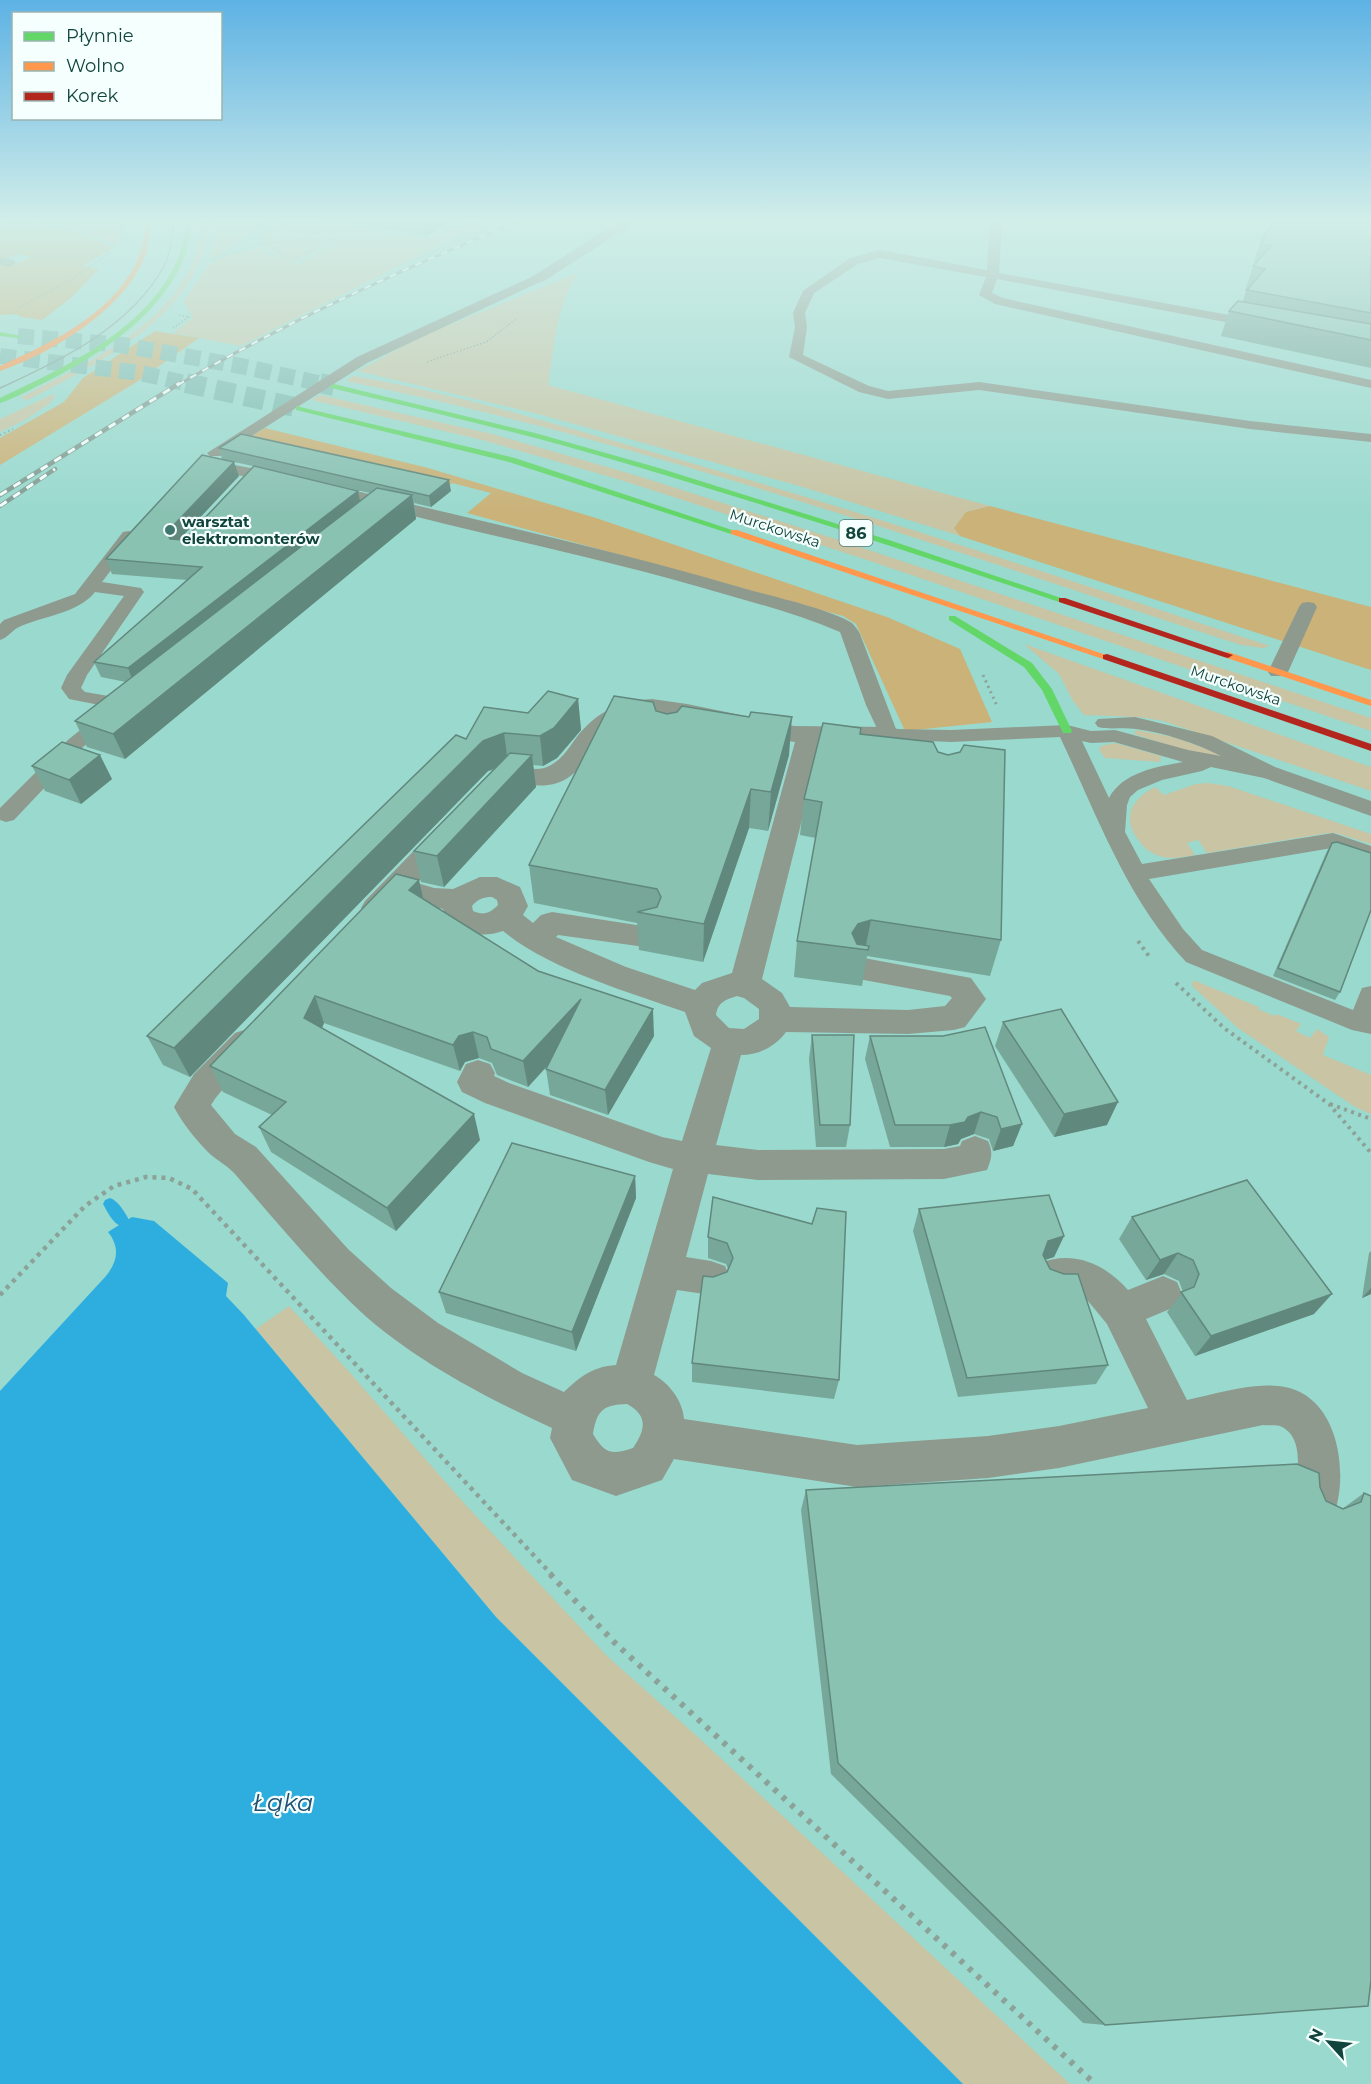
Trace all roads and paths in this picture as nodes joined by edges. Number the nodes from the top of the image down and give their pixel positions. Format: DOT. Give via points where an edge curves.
graph roads {
  1 [pos="87,318"];
  2 [pos="137,318"];
  3 [pos="188,318"];
  4 [pos="452,318"];
  5 [pos="800,318"];
  6 [pos="1076,318"];
  7 [pos="1228,318"];
  8 [pos="172,328"];
  9 [pos="1280,328"];
  10 [pos="0,334"];
  11 [pos="18,336"];
  12 [pos="0,369"];
  13 [pos="1371,384"];
  14 [pos="334,386"];
  15 [pos="0,401"];
  16 [pos="299,408"];
  17 [pos="1371,438"];
  18 [pos="203,462"];
  19 [pos="254,472"];
  20 [pos="186,477"];
  21 [pos="295,481"];
  22 [pos="315,486"];
  23 [pos="238,489"];
  24 [pos="378,504"];
  25 [pos="360,518"];
  26 [pos="140,523"];
  27 [pos="92,586"];
  28 [pos="905,588"];
  29 [pos="1308,607"];
  30 [pos="0,633"];
  31 [pos="1278,672"];
  32 [pos="1371,702"];
  33 [pos="756,728"];
  34 [pos="1067,731"];
  35 [pos="673,734"];
  36 [pos="821,735"];
  37 [pos="889,747"];
  38 [pos="1371,748"];
  39 [pos="1268,772"];
  40 [pos="1371,809"];
  41 [pos="6,815"];
  42 [pos="1115,831"];
  43 [pos="1371,854"];
  44 [pos="1136,873"];
  45 [pos="396,887"];
  46 [pos="355,930"];
  47 [pos="645,936"];
  48 [pos="534,940"];
  49 [pos="864,970"];
  50 [pos="745,985"];
  51 [pos="1371,995"];
  52 [pos="701,1005"];
  53 [pos="775,1019"];
  54 [pos="264,1024"];
  55 [pos="1366,1024"];
  56 [pos="729,1042"];
  57 [pos="478,1073"];
  58 [pos="1371,1119"];
  59 [pos="975,1151"];
  60 [pos="1371,1153"];
  61 [pos="694,1158"];
  62 [pos="663,1270"];
  63 [pos="1054,1275"];
  64 [pos="711,1278"];
  65 [pos="1163,1294"];
  66 [pos="0,1295"];
  67 [pos="1121,1311"];
  68 [pos="631,1384"];
  69 [pos="575,1418"];
  70 [pos="1176,1422"];
  71 [pos="664,1437"];
  72 [pos="1317,1505"];
  73 [pos="1095,2084"];
  1 -- 12 [label="main road" via="54,341"];
  2 -- 15 [label="main road" via="91,353"];
  3 -- 8 [label="path"];
  4 -- 18 [label="lane" via="362,360"];
  5 -- 17 [label="lane" via="796,357 864,389 888,395 979,386 1250,425"];
  6 -- 13 [label="lane"];
  7 -- 9 [label="lane"];
  10 -- 11 [label="main road"];
  14 -- 31 [label="main road, Murckowska / 86" via="494,424 688,479"];
  16 -- 28 [label="main road, Murckowska / 86" via="512,460"];
  18 -- 19 [label="lane"];
  18 -- 20 [label="lane"];
  19 -- 21 [label="lane"];
  19 -- 23 [label="lane"];
  22 -- 24 [label="lane"];
  24 -- 25 [label="lane"];
  24 -- 37 [label="lane" via="581,549 842,625 852,634"];
  26 -- 27 [label="lane"];
  27 -- 30 [label="lane" via="81,598 10,624"];
  27 -- 41 [label="lane" via="135,592 70,688 82,697 130,700 76,743"];
  28 -- 34 [label="main road" via="1028,665 1047,688"];
  28 -- 38 [label="main road, Murckowska / 86"];
  29 -- 31 [label="lane"];
  31 -- 32 [label="main road, Murckowska / 86"];
  33 -- 35 [label="street" via="736,736"];
  33 -- 36 [label="street"];
  33 -- 45 [label="street" via="660,707 614,714 596,728 564,770 548,777 510,772"];
  34 -- 37 [label="lane" via="951,736"];
  34 -- 39 [label="lane" via="1091,737 1116,736 1186,756"];
  34 -- 42 [label="lane"];
  36 -- 37 [label="street" via="850,752"];
  36 -- 50 [label="street"];
  39 -- 40 [label="lane"];
  39 -- 42 [label="lane" via="1206,765 1155,774 1126,789 1117,800"];
  42 -- 44 [label="lane"];
  43 -- 44 [label="lane" via="1333,840"];
  44 -- 55 [label="lane" via="1176,940 1194,956"];
  45 -- 46 [label="street"];
  45 -- 48 [label="street" via="434,898 460,900 480,887 497,887 510,894 513,906 506,918"];
  47 -- 48 [label="street" via="552,923"];
  48 -- 52 [label="street" via="615,975"];
  49 -- 53 [label="street" via="948,982 960,986 970,999 954,1018 908,1022"];
  50 -- 52 [label="street" via="719,987 705,996"];
  50 -- 53 [label="street" via="768,996"];
  51 -- 55 [label="lane"];
  52 -- 56 [label="street" via="701,1023 712,1035"];
  53 -- 56 [label="street" via="764,1035 748,1042"];
  54 -- 69 [label="street" via="206,1084 191,1107 377,1301 424,1336 508,1387"];
  56 -- 61 [label="street"];
  57 -- 61 [label="street" via="474,1082 497,1093 662,1152"];
  58 -- 60 [label="path" via="1329,1104"];
  59 -- 61 [label="street" via="974,1159 944,1164 758,1165"];
  61 -- 62 [label="street"];
  62 -- 64 [label="street"];
  62 -- 68 [label="street"];
  63 -- 67 [label="street" via="1081,1275 1102,1289"];
  65 -- 67 [label="street"];
  66 -- 73 [label="path" via="85,1206 114,1186 158,1177 192,1189 614,1642"];
  67 -- 70 [label="street"];
  68 -- 69 [label="street" via="600,1386 577,1407"];
  68 -- 71 [label="street" via="651,1395 663,1414"];
  69 -- 71 [label="street" via="571,1438 587,1465 616,1475 647,1464"];
  70 -- 71 [label="street" via="1059,1447 988,1457 857,1466"];
  70 -- 72 [label="street" via="1263,1405 1283,1406 1307,1421 1316,1442 1321,1474"];
}
